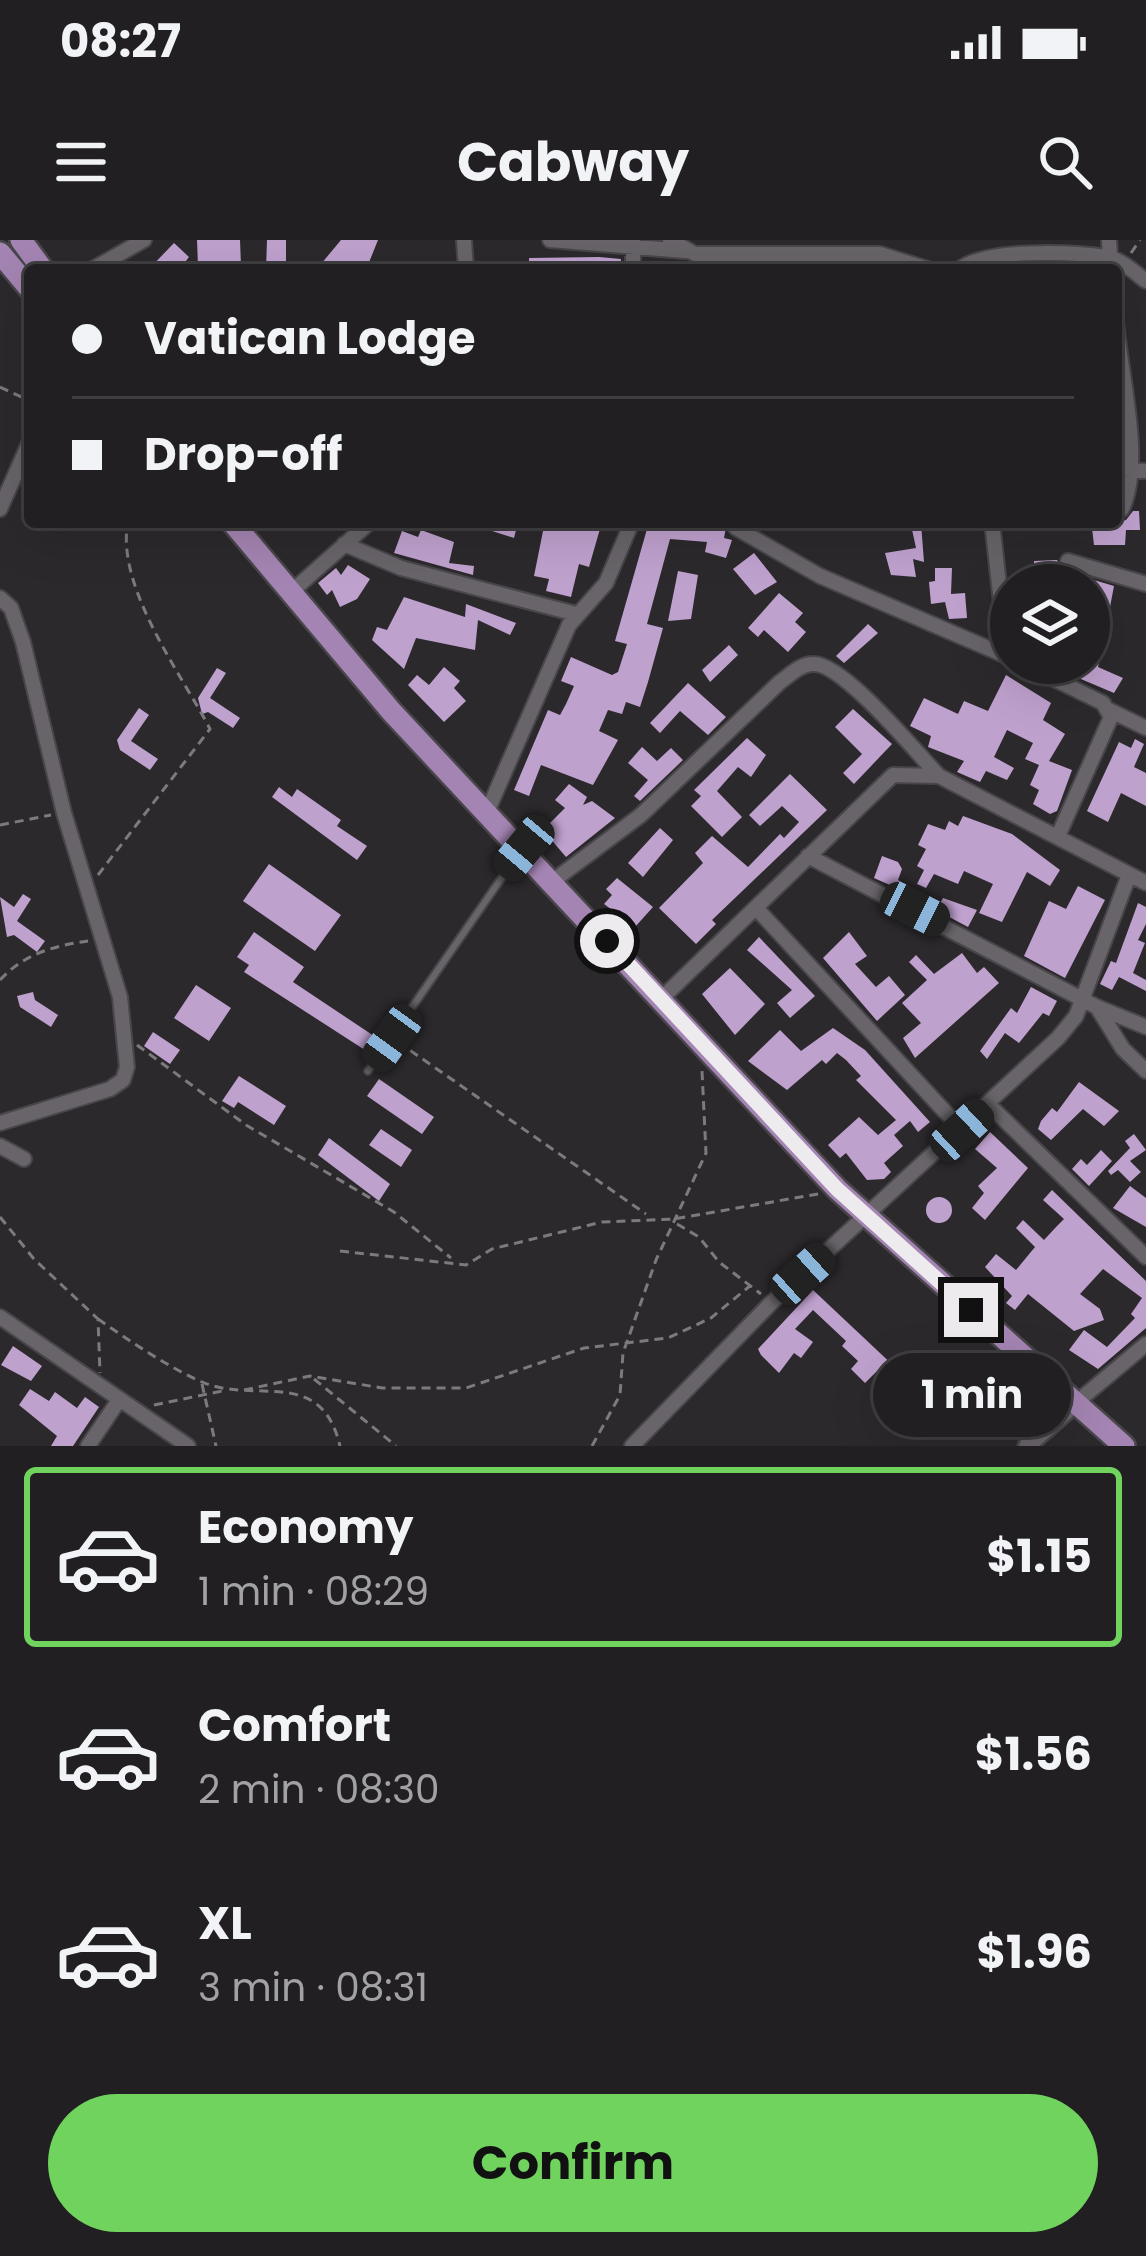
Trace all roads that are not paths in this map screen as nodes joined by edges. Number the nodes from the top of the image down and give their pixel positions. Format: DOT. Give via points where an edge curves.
graph roads {
  1 [pos="21,240"];
  2 [pos="144,240"];
  3 [pos="550,240"];
  4 [pos="670,240"];
  5 [pos="1109,240"];
  6 [pos="633,245"];
  7 [pos="686,251"];
  8 [pos="0,253"];
  9 [pos="39,264"];
  10 [pos="102,264"];
  11 [pos="912,264"];
  12 [pos="966,264"];
  13 [pos="1115,264"];
  14 [pos="24,282"];
  15 [pos="1122,358"];
  16 [pos="24,455"];
  17 [pos="1131,470"];
  18 [pos="1122,508"];
  19 [pos="0,509"];
  20 [pos="237,528"];
  21 [pos="363,528"];
  22 [pos="629,528"];
  23 [pos="736,528"];
  24 [pos="993,528"];
  25 [pos="344,544"];
  26 [pos="1068,561"];
  27 [pos="998,564"];
  28 [pos="1146,584"];
  29 [pos="290,593"];
  30 [pos="0,598"];
  31 [pos="576,614"];
  32 [pos="990,649"];
  33 [pos="1060,684"];
  34 [pos="1109,710"];
  35 [pos="1146,728"];
  36 [pos="939,776"];
  37 [pos="487,812"];
  38 [pos="1058,836"];
  39 [pos="524,848"];
  40 [pos="808,856"];
  41 [pos="1129,875"];
  42 [pos="554,881"];
  43 [pos="1146,883"];
  44 [pos="757,909"];
  45 [pos="660,1000"];
  46 [pos="1090,1003"];
  47 [pos="1146,1027"];
  48 [pos="368,1070"];
  49 [pos="1146,1071"];
  50 [pos="989,1105"];
  51 [pos="0,1123"];
  52 [pos="962,1130"];
  53 [pos="0,1147"];
  54 [pos="24,1159"];
  55 [pos="866,1217"];
  56 [pos="1146,1257"];
  57 [pos="3,1325"];
  58 [pos="1146,1344"];
  59 [pos="1077,1402"];
  60 [pos="125,1404"];
  61 [pos="88,1446"];
  62 [pos="188,1446"];
  63 [pos="632,1446"];
  64 [pos="1027,1446"];
  65 [pos="1124,1446"];
  1 -- 9 [label="highway"];
  2 -- 10 [label="street"];
  3 -- 6 [label="street"];
  4 -- 7 [label="street"];
  5 -- 13 [label="street"];
  6 -- 7 [label="street"];
  7 -- 11 [label="street" via="880,254"];
  8 -- 14 [label="highway"];
  12 -- 13 [label="street" via="1004,255"];
  15 -- 17 [label="street"];
  16 -- 19 [label="street"];
  17 -- 18 [label="street"];
  20 -- 29 [label="highway"];
  21 -- 25 [label="street"];
  22 -- 31 [label="street" via="606,583"];
  23 -- 32 [label="street" via="838,585"];
  24 -- 27 [label="street"];
  25 -- 29 [label="street"];
  25 -- 31 [label="street" via="401,568"];
  26 -- 28 [label="street"];
  29 -- 37 [label="highway"];
  30 -- 51 [label="street" via="23,642 120,997 127,1067 118,1085"];
  31 -- 37 [label="street"];
  33 -- 34 [label="street"];
  34 -- 35 [label="street"];
  34 -- 38 [label="street" via="1110,724"];
  36 -- 38 [label="street"];
  36 -- 40 [label="street" via="913,772 878,784"];
  36 -- 42 [label="street" via="849,683 819,663 806,664 629,825"];
  37 -- 39 [label="highway"];
  38 -- 41 [label="street"];
  39 -- 42 [label="highway"];
  39 -- 48 [label="lane"];
  40 -- 44 [label="street"];
  40 -- 46 [label="street"];
  41 -- 43 [label="street"];
  41 -- 46 [label="street"];
  42 -- 45 [label="highway"];
  44 -- 45 [label="street"];
  44 -- 52 [label="street"];
  45 -- 55 [label="highway"];
  46 -- 47 [label="street"];
  46 -- 49 [label="street"];
  46 -- 50 [label="street"];
  50 -- 52 [label="street"];
  50 -- 56 [label="street"];
  52 -- 55 [label="street"];
  53 -- 54 [label="street"];
  55 -- 59 [label="highway"];
  55 -- 63 [label="street"];
  57 -- 60 [label="street"];
  58 -- 59 [label="street"];
  59 -- 64 [label="street"];
  59 -- 65 [label="highway"];
  60 -- 61 [label="street"];
  60 -- 62 [label="street"];
}
